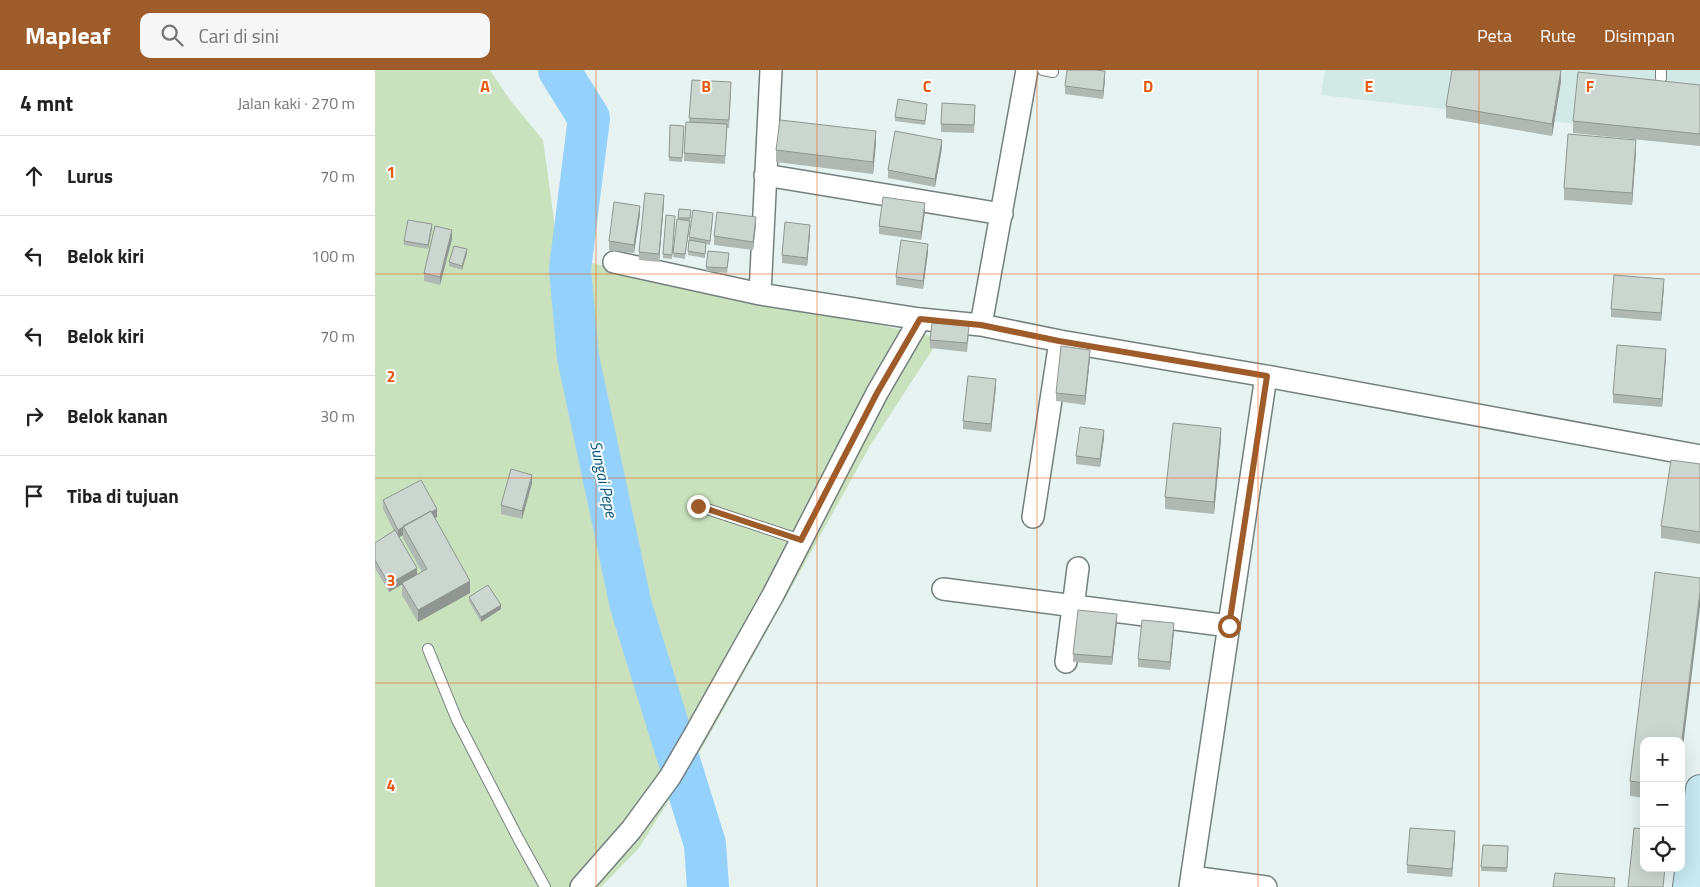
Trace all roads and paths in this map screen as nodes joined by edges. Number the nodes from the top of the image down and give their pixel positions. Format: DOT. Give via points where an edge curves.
graph roads {
  1 [pos="771,70"];
  2 [pos="1027,70"];
  3 [pos="765,175"];
  4 [pos="1002,214"];
  5 [pos="614,262"];
  6 [pos="760,294"];
  7 [pos="920,319"];
  8 [pos="981,325"];
  9 [pos="1059,341"];
  10 [pos="1267,376"];
  11 [pos="1700,456"];
  12 [pos="698,506"];
  13 [pos="1033,517"];
  14 [pos="801,540"];
  15 [pos="1078,568"];
  16 [pos="943,589"];
  17 [pos="1073,606"];
  18 [pos="1229,626"];
  19 [pos="428,649"];
  20 [pos="1066,662"];
  21 [pos="1700,789"];
  22 [pos="1191,882"];
  23 [pos="545,887"];
  24 [pos="581,887"];
  25 [pos="1266,887"];
  26 [pos="1687,887"];
  1 -- 3 [label="street"];
  2 -- 4 [label="street"];
  3 -- 4 [label="street"];
  3 -- 6 [label="street"];
  4 -- 8 [label="street"];
  5 -- 6 [label="street"];
  6 -- 7 [label="street"];
  7 -- 8 [label="street"];
  7 -- 14 [label="street" via="877,393"];
  8 -- 9 [label="street"];
  9 -- 10 [label="street"];
  9 -- 13 [label="street"];
  10 -- 11 [label="street"];
  10 -- 18 [label="street"];
  12 -- 14 [label="lane"];
  14 -- 24 [label="street" via="670,777 631,830"];
  15 -- 17 [label="street"];
  16 -- 17 [label="street"];
  17 -- 18 [label="street"];
  17 -- 20 [label="street"];
  18 -- 22 [label="street"];
  19 -- 23 [label="lane" via="457,720"];
  21 -- 26 [label="main road"];
  22 -- 25 [label="street"];
}
